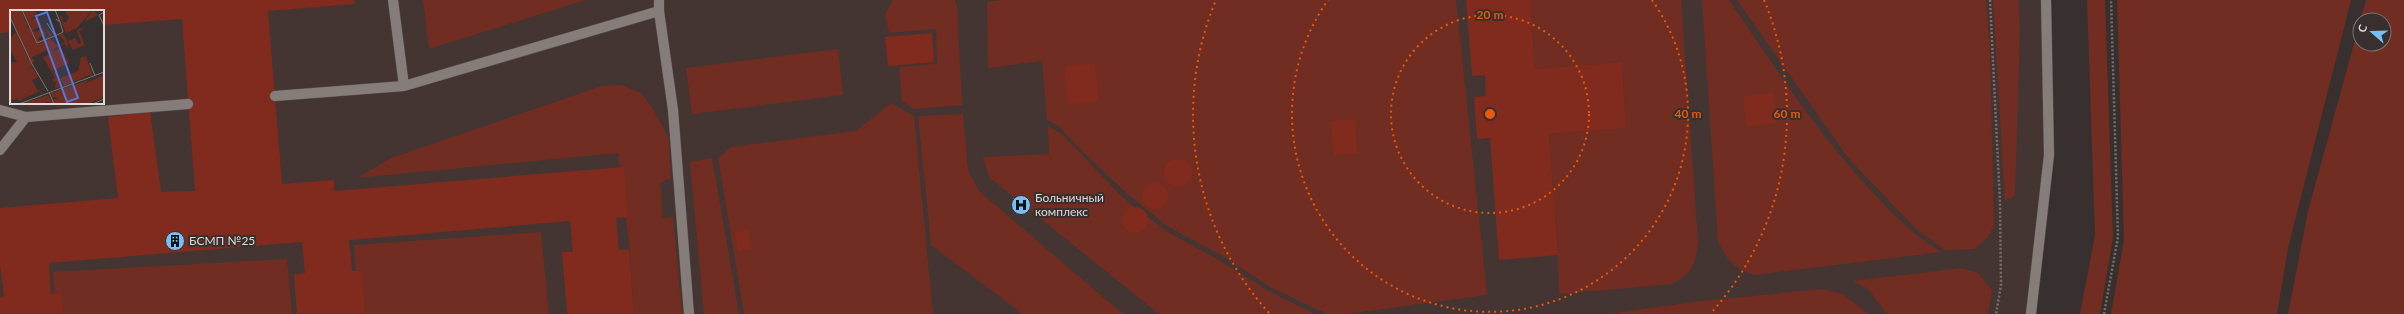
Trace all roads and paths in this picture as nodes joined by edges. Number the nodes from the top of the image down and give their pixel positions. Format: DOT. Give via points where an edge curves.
graph roads {
  1 [pos="393,0"];
  2 [pos="659,0"];
  3 [pos="1990,0"];
  4 [pos="2046,0"];
  5 [pos="2110,0"];
  6 [pos="659,11"];
  7 [pos="404,86"];
  8 [pos="275,96"];
  9 [pos="188,104"];
  10 [pos="0,110"];
  11 [pos="26,117"];
  12 [pos="0,150"];
  13 [pos="689,314"];
  14 [pos="1996,314"];
  15 [pos="2031,314"];
  16 [pos="2104,314"];
  1 -- 7 [label="main road"];
  2 -- 6 [label="main road"];
  3 -- 14 [label="path" via="2000,211 2001,285"];
  4 -- 15 [label="main road" via="2049,155"];
  5 -- 16 [label="path" via="2118,237"];
  6 -- 7 [label="main road"];
  6 -- 13 [label="main road" via="672,110"];
  7 -- 8 [label="main road"];
  9 -- 11 [label="main road"];
  10 -- 11 [label="main road"];
  11 -- 12 [label="main road"];
}
